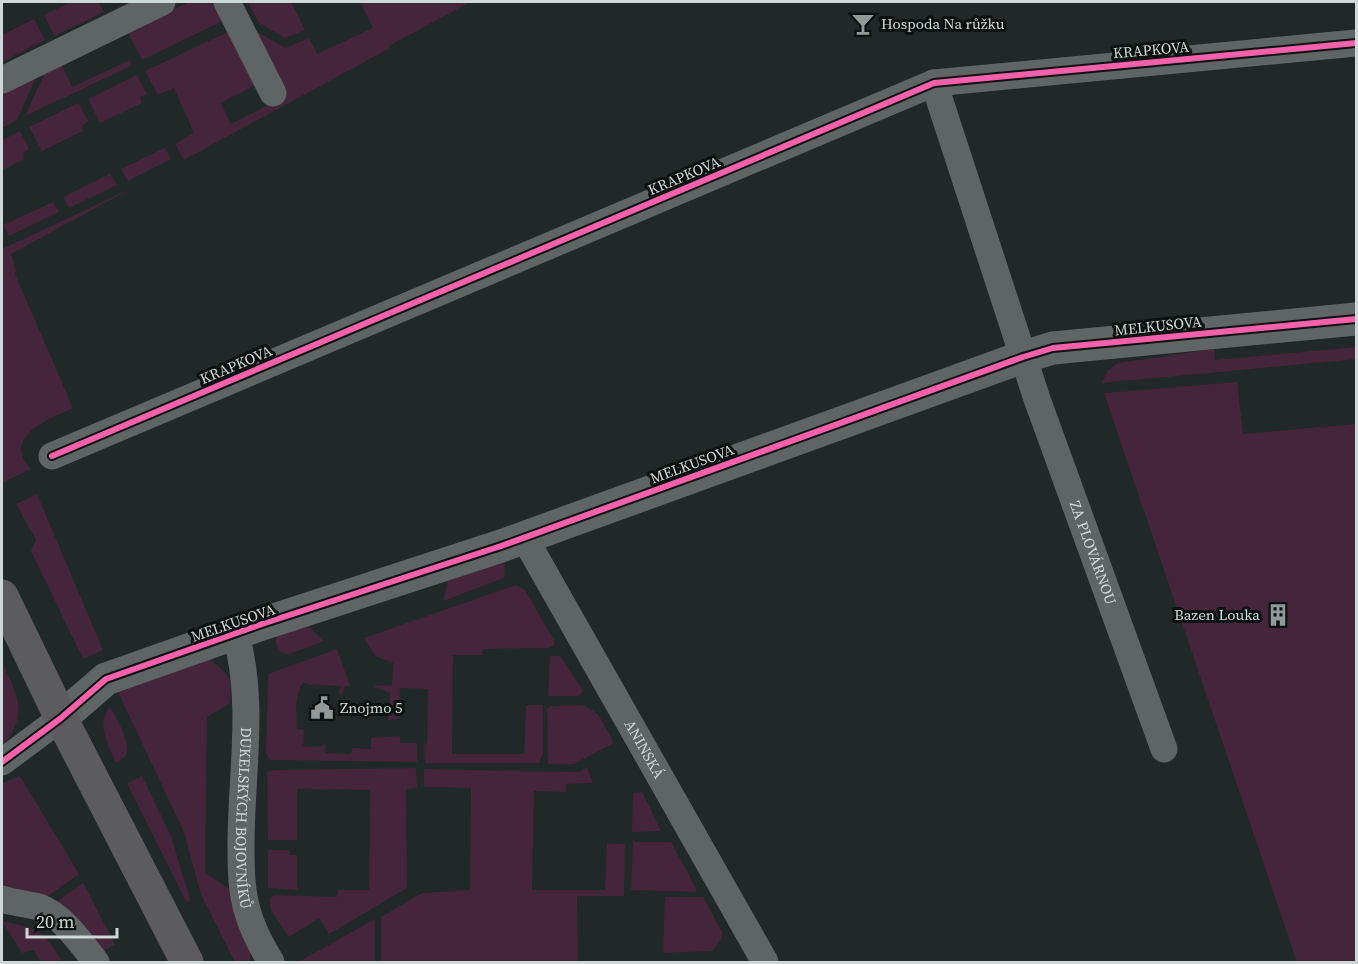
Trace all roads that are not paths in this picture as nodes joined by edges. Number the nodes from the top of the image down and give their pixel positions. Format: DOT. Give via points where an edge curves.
graph roads {
  1 [pos="162,2"];
  2 [pos="227,2"];
  3 [pos="1356,43"];
  4 [pos="2,80"];
  5 [pos="934,83"];
  6 [pos="273,93"];
  7 [pos="1356,319"];
  8 [pos="1023,357"];
  9 [pos="52,456"];
  10 [pos="524,537"];
  11 [pos="2,596"];
  12 [pos="236,635"];
  13 [pos="61,718"];
  14 [pos="1164,749"];
  15 [pos="2,762"];
  16 [pos="2,899"];
  17 [pos="96,963"];
  18 [pos="187,963"];
  19 [pos="271,963"];
  20 [pos="765,963"];
  1 -- 4 [label="street"];
  2 -- 6 [label="street"];
  3 -- 5 [label="street, KRAPKOVA"];
  5 -- 8 [label="street, ZA PLOVÁRNOU"];
  5 -- 9 [label="street, KRAPKOVA"];
  7 -- 8 [label="street, MELKUSOVA" via="1053,348"];
  8 -- 10 [label="street, MELKUSOVA"];
  8 -- 14 [label="street, ZA PLOVÁRNOU"];
  10 -- 12 [label="street, MELKUSOVA"];
  10 -- 20 [label="street, ANINSKÁ"];
  11 -- 13 [label="main road"];
  12 -- 13 [label="street, MELKUSOVA" via="106,679"];
  12 -- 19 [label="street, DUKELSKÝCH BOJOVNÍKŮ" via="247,695 242,889 253,929"];
  13 -- 15 [label="street"];
  13 -- 18 [label="main road"];
  16 -- 17 [label="street" via="40,908 52,915 73,932"];
}
